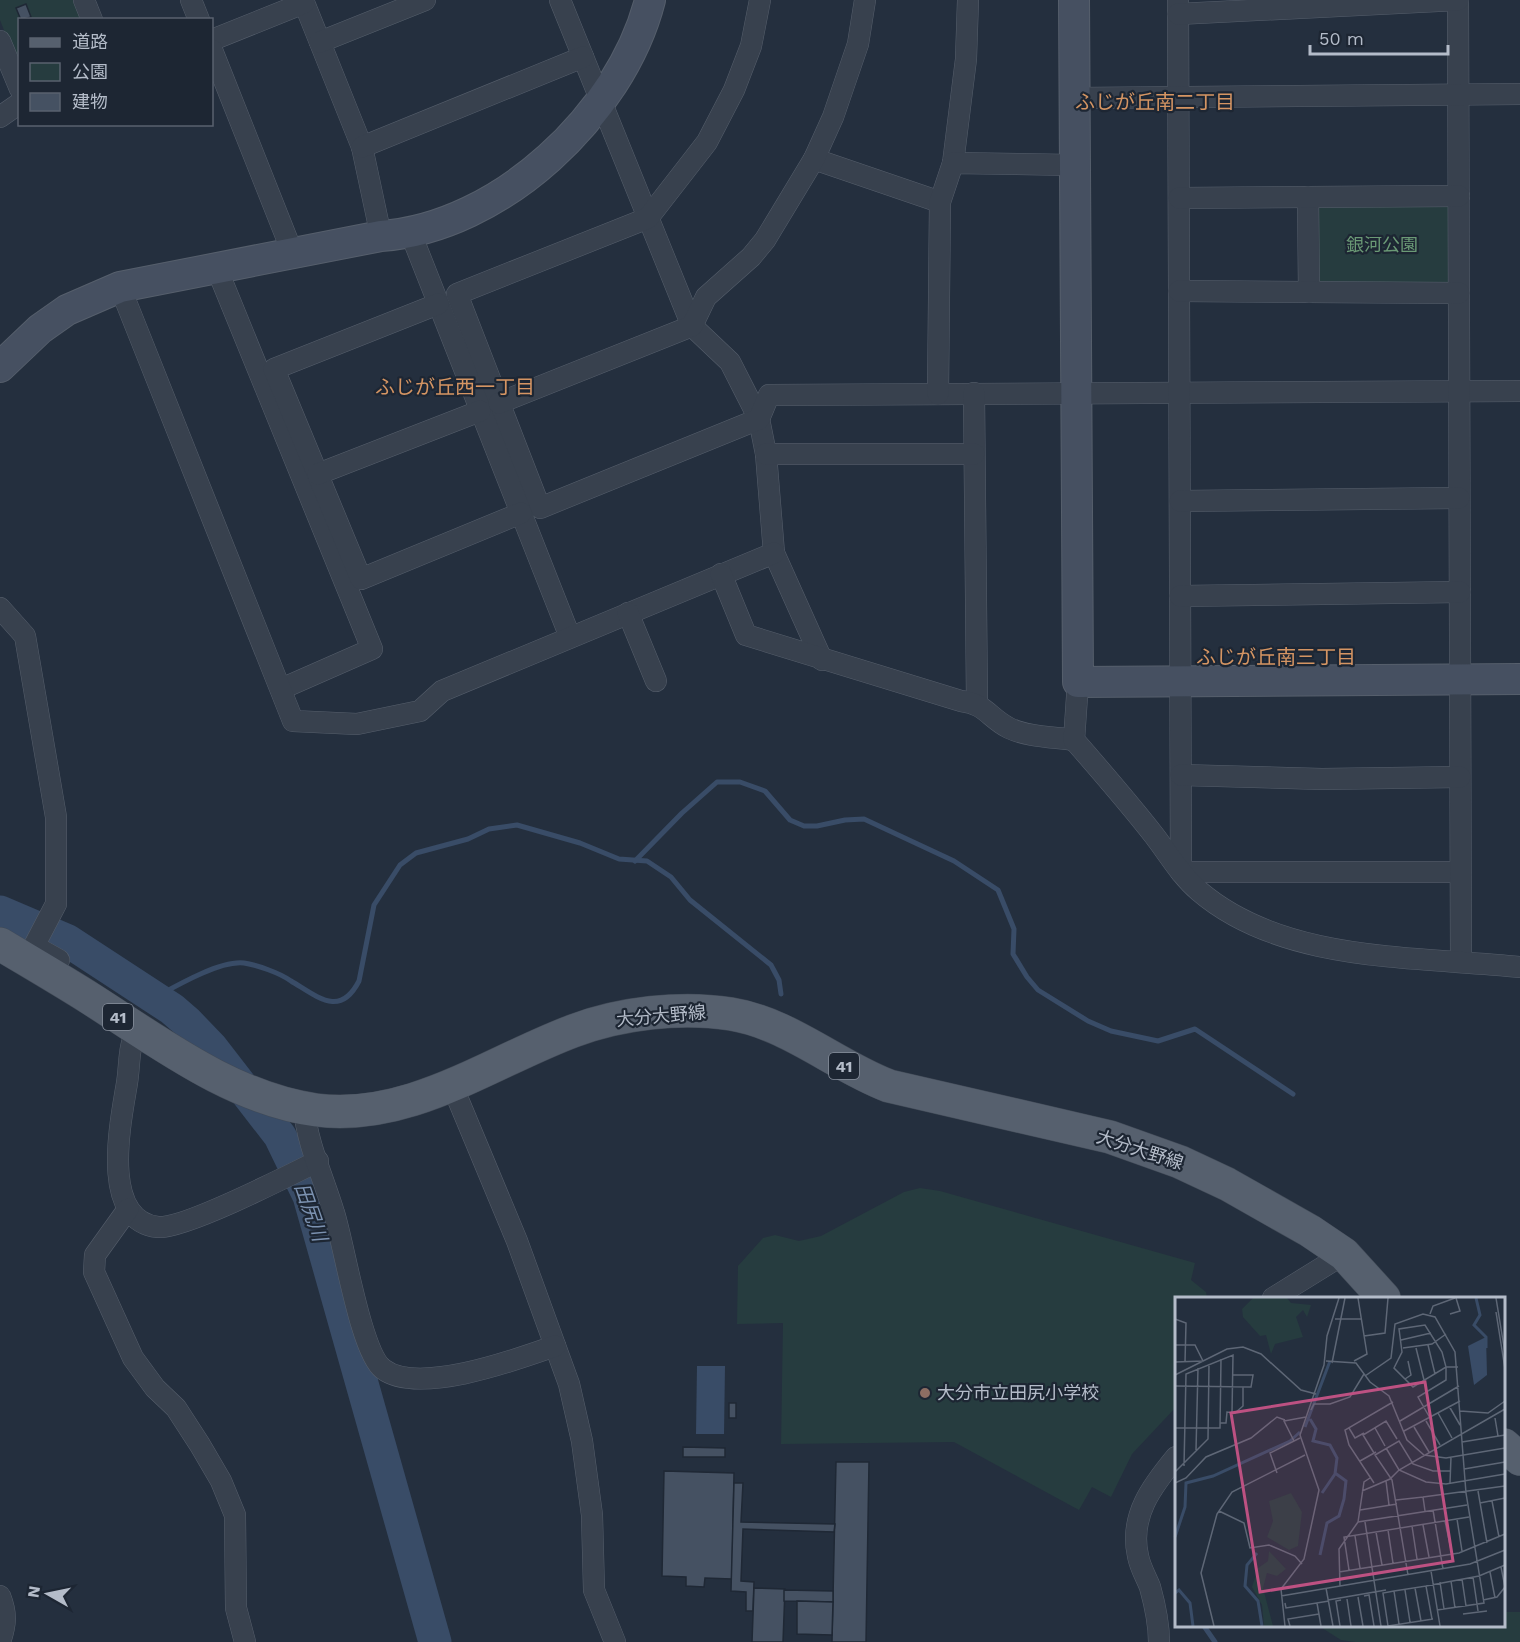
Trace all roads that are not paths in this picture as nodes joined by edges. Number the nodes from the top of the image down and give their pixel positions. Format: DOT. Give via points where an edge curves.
graph roads {
  1 [pos="84,0"];
  2 [pos="191,0"];
  3 [pos="425,0"];
  4 [pos="560,0"];
  5 [pos="650,0"];
  6 [pos="760,0"];
  7 [pos="865,0"];
  8 [pos="968,0"];
  9 [pos="1074,0"];
  10 [pos="1458,0"];
  11 [pos="304,1"];
  12 [pos="1178,7"];
  13 [pos="91,18"];
  14 [pos="198,18"];
  15 [pos="213,40"];
  16 [pos="0,41"];
  17 [pos="320,42"];
  18 [pos="213,53"];
  19 [pos="583,57"];
  20 [pos="18,84"];
  21 [pos="1520,94"];
  22 [pos="1458,95"];
  23 [pos="1179,97"];
  24 [pos="1075,98"];
  25 [pos="602,102"];
  26 [pos="18,104"];
  27 [pos="0,117"];
  28 [pos="363,147"];
  29 [pos="814,159"];
  30 [pos="953,163"];
  31 [pos="1073,165"];
  32 [pos="1458,196"];
  33 [pos="1308,197"];
  34 [pos="1179,198"];
  35 [pos="940,202"];
  36 [pos="648,218"];
  37 [pos="411,234"];
  38 [pos="381,236"];
  39 [pos="293,254"];
  40 [pos="217,269"];
  41 [pos="120,287"];
  42 [pos="1179,291"];
  43 [pos="1309,292"];
  44 [pos="1459,293"];
  45 [pos="438,304"];
  46 [pos="692,326"];
  47 [pos="0,368"];
  48 [pos="1459,391"];
  49 [pos="1520,391"];
  50 [pos="974,393"];
  51 [pos="1077,393"];
  52 [pos="1179,393"];
  53 [pos="938,394"];
  54 [pos="490,407"];
  55 [pos="759,418"];
  56 [pos="766,454"];
  57 [pos="974,454"];
  58 [pos="318,474"];
  59 [pos="1459,498"];
  60 [pos="1180,501"];
  61 [pos="521,513"];
  62 [pos="774,553"];
  63 [pos="721,574"];
  64 [pos="1460,592"];
  65 [pos="1180,596"];
  66 [pos="0,608"];
  67 [pos="628,613"];
  68 [pos="570,638"];
  69 [pos="822,660"];
  70 [pos="1460,679"];
  71 [pos="1520,679"];
  72 [pos="656,681"];
  73 [pos="1180,681"];
  74 [pos="1078,682"];
  75 [pos="281,689"];
  76 [pos="977,703"];
  77 [pos="1074,740"];
  78 [pos="1181,775"];
  79 [pos="1460,777"];
  80 [pos="1181,872"];
  81 [pos="1460,872"];
  82 [pos="0,944"];
  83 [pos="1461,961"];
  84 [pos="1520,967"];
  85 [pos="91,999"];
  86 [pos="137,1030"];
  87 [pos="452,1085"];
  88 [pos="290,1104"];
  89 [pos="318,1161"];
  90 [pos="128,1209"];
  91 [pos="1344,1254"];
  92 [pos="1276,1297"];
  93 [pos="1382,1297"];
  94 [pos="555,1346"];
  95 [pos="1505,1447"];
  96 [pos="1175,1458"];
  97 [pos="1520,1459"];
  98 [pos="0,1596"];
  99 [pos="0,1641"];
  100 [pos="244,1642"];
  101 [pos="615,1642"];
  102 [pos="1159,1642"];
  1 -- 13 [label="street"];
  2 -- 14 [label="street"];
  3 -- 17 [label="street"];
  4 -- 19 [label="street"];
  5 -- 25 [label="street" via="642,32"];
  6 -- 36 [label="street" via="751,46 723,111 707,142"];
  7 -- 29 [label="street" via="858,44"];
  8 -- 30 [label="street" via="966,59"];
  9 -- 24 [label="street"];
  10 -- 12 [label="street"];
  10 -- 22 [label="street"];
  11 -- 15 [label="street"];
  11 -- 17 [label="street"];
  12 -- 23 [label="street"];
  16 -- 20 [label="street"];
  17 -- 28 [label="street"];
  18 -- 39 [label="street"];
  19 -- 25 [label="street"];
  19 -- 28 [label="street"];
  21 -- 22 [label="street"];
  22 -- 23 [label="street"];
  22 -- 32 [label="street"];
  23 -- 24 [label="street"];
  23 -- 34 [label="street"];
  24 -- 31 [label="street"];
  25 -- 36 [label="street"];
  25 -- 37 [label="street" via="538,168 516,185 456,220"];
  26 -- 27 [label="street"];
  28 -- 38 [label="street"];
  29 -- 35 [label="street"];
  29 -- 46 [label="street" via="765,240 706,297"];
  30 -- 31 [label="street"];
  30 -- 35 [label="street"];
  31 -- 51 [label="street"];
  32 -- 33 [label="street"];
  32 -- 44 [label="street"];
  33 -- 34 [label="street"];
  33 -- 43 [label="street"];
  34 -- 42 [label="street"];
  35 -- 53 [label="street"];
  36 -- 46 [label="street"];
  36 -- 54 [label="street" via="457,294"];
  37 -- 38 [label="street"];
  37 -- 45 [label="street"];
  38 -- 39 [label="street"];
  39 -- 40 [label="street"];
  40 -- 41 [label="street"];
  40 -- 75 [label="street" via="372,649"];
  41 -- 47 [label="street" via="67,310 40,329"];
  41 -- 75 [label="street"];
  42 -- 43 [label="street"];
  42 -- 52 [label="street"];
  43 -- 44 [label="street"];
  44 -- 48 [label="street"];
  45 -- 54 [label="street"];
  45 -- 58 [label="street" via="274,369"];
  46 -- 54 [label="street"];
  46 -- 55 [label="street" via="730,362"];
  48 -- 49 [label="street"];
  48 -- 52 [label="street"];
  48 -- 59 [label="street"];
  50 -- 51 [label="street"];
  50 -- 53 [label="street"];
  50 -- 57 [label="street"];
  51 -- 52 [label="street"];
  51 -- 74 [label="street"];
  52 -- 60 [label="street"];
  53 -- 55 [label="street" via="769,395"];
  54 -- 55 [label="street" via="540,508"];
  54 -- 58 [label="street"];
  54 -- 61 [label="street"];
  55 -- 56 [label="street"];
  56 -- 57 [label="street"];
  56 -- 62 [label="street"];
  57 -- 76 [label="street"];
  58 -- 61 [label="street" via="361,579"];
  59 -- 60 [label="street"];
  59 -- 64 [label="street"];
  60 -- 65 [label="street"];
  61 -- 68 [label="street"];
  62 -- 63 [label="street"];
  62 -- 69 [label="street"];
  63 -- 67 [label="street"];
  63 -- 69 [label="street" via="746,635"];
  64 -- 65 [label="street"];
  64 -- 70 [label="street"];
  65 -- 73 [label="street"];
  66 -- 85 [label="street" via="25,636 56,817 54,909 34,946 74,969 91,985"];
  67 -- 68 [label="street"];
  67 -- 72 [label="street"];
  68 -- 75 [label="street" via="442,691 420,711 357,724 293,721"];
  69 -- 76 [label="street"];
  70 -- 71 [label="street"];
  70 -- 73 [label="street"];
  70 -- 79 [label="street"];
  73 -- 74 [label="street"];
  73 -- 78 [label="street"];
  74 -- 77 [label="street"];
  76 -- 77 [label="street" via="1009,728"];
  77 -- 80 [label="street" via="1155,835"];
  78 -- 79 [label="street"];
  78 -- 80 [label="street"];
  79 -- 81 [label="street"];
  80 -- 81 [label="street"];
  80 -- 83 [label="street" via="1227,913 1270,933 1322,948"];
  81 -- 83 [label="street"];
  82 -- 85 [label="main road, 大分大野線 / 41"];
  83 -- 84 [label="street"];
  85 -- 86 [label="main road, 大分大野線 / 41"];
  86 -- 88 [label="main road, 大分大野線 / 41" via="239,1087"];
  86 -- 90 [label="street" via="130,1043 117,1150"];
  87 -- 88 [label="main road, 大分大野線 / 41" via="388,1107 356,1112"];
  87 -- 91 [label="main road, 大分大野線 / 41" via="572,1031 607,1021 698,1011 734,1014 774,1027 889,1086 1110,1137 1180,1162 1237,1190"];
  87 -- 94 [label="street" via="517,1241"];
  88 -- 89 [label="street" via="305,1125"];
  89 -- 90 [label="street" via="176,1224 158,1227 140,1220"];
  89 -- 94 [label="street" via="373,1358 384,1370 410,1377 443,1376 490,1369"];
  90 -- 100 [label="street" via="96,1256 94,1272 133,1358 176,1408 221,1481 235,1515 237,1608"];
  91 -- 92 [label="street"];
  91 -- 93 [label="main road, 大分大野線 / 41"];
  94 -- 101 [label="street" via="569,1384 582,1441 592,1515 594,1590"];
  95 -- 97 [label="main road"];
  96 -- 102 [label="street" via="1142,1503 1135,1536 1159,1623"];
  98 -- 99 [label="street" via="6,1610 6,1627"];
}
